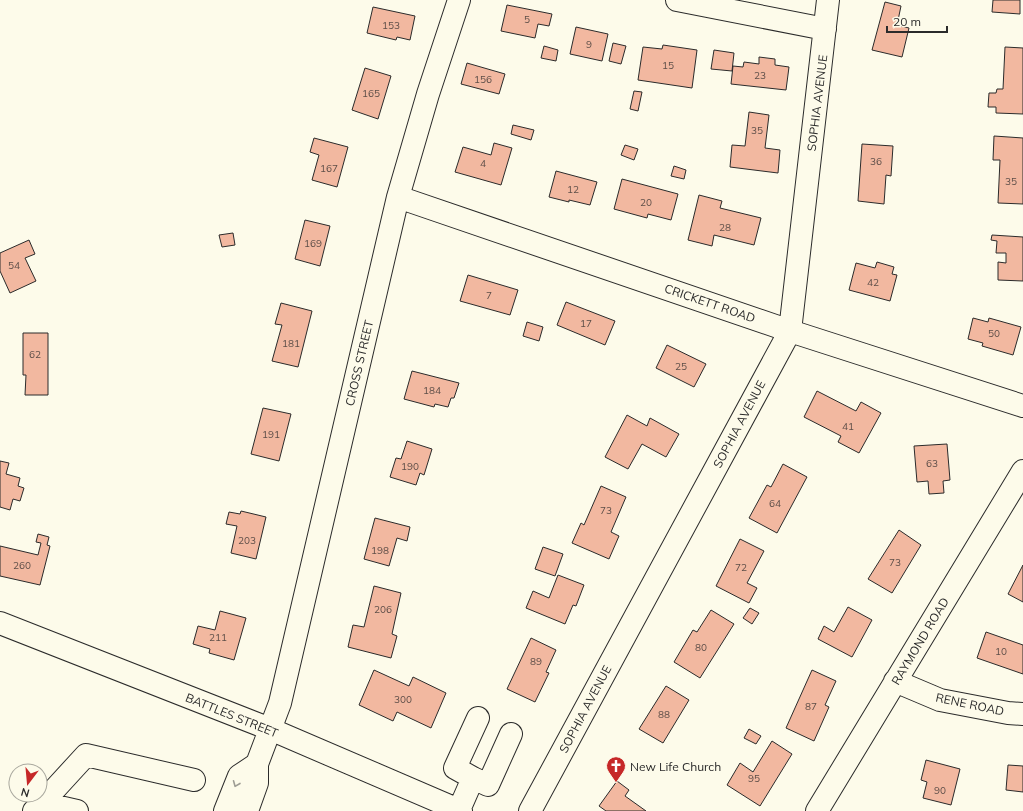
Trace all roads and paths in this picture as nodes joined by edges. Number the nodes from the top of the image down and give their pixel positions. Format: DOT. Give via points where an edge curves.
graph roads {
  1 [pos="459,0"];
  2 [pos="677,0"];
  3 [pos="828,0"];
  4 [pos="825,29"];
  5 [pos="398,197"];
  6 [pos="790,330"];
  7 [pos="1023,406"];
  8 [pos="1023,471"];
  9 [pos="0,623"];
  10 [pos="895,682"];
  11 [pos="1023,714"];
  12 [pos="478,718"];
  13 [pos="270,730"];
  14 [pos="511,734"];
  15 [pos="257,764"];
  16 [pos="473,778"];
  17 [pos="194,780"];
  18 [pos="38,807"];
  19 [pos="460,810"];
  20 [pos="77,811"];
  21 [pos="225,811"];
  22 [pos="247,811"];
  23 [pos="530,811"];
  24 [pos="817,811"];
  1 -- 5 [label="street, CROSS STREET" via="425,102"];
  2 -- 4 [label="street"];
  3 -- 4 [label="street, SOPHIA AVENUE"];
  4 -- 6 [label="street, SOPHIA AVENUE"];
  5 -- 6 [label="street, CRICKETT ROAD"];
  5 -- 13 [label="street, CROSS STREET" via="282,695"];
  6 -- 7 [label="street, CRICKETT ROAD"];
  6 -- 23 [label="street, SOPHIA AVENUE"];
  8 -- 10 [label="street, RAYMOND ROAD"];
  9 -- 13 [label="street, BATTLES STREET"];
  10 -- 11 [label="street, RENE ROAD" via="940,700"];
  10 -- 24 [label="street, RAYMOND ROAD"];
  12 -- 16 [label="street" via="455,768"];
  13 -- 15 [label="street, CROSS STREET"];
  13 -- 19 [label="street, BATTLES STREET"];
  14 -- 16 [label="street" via="488,785"];
  15 -- 21 [label="street, one-way" via="239,776"];
  15 -- 22 [label="street, CROSS STREET" via="257,783"];
  16 -- 19 [label="street"];
  17 -- 18 [label="street" via="86,755"];
  18 -- 20 [label="street"];
}
